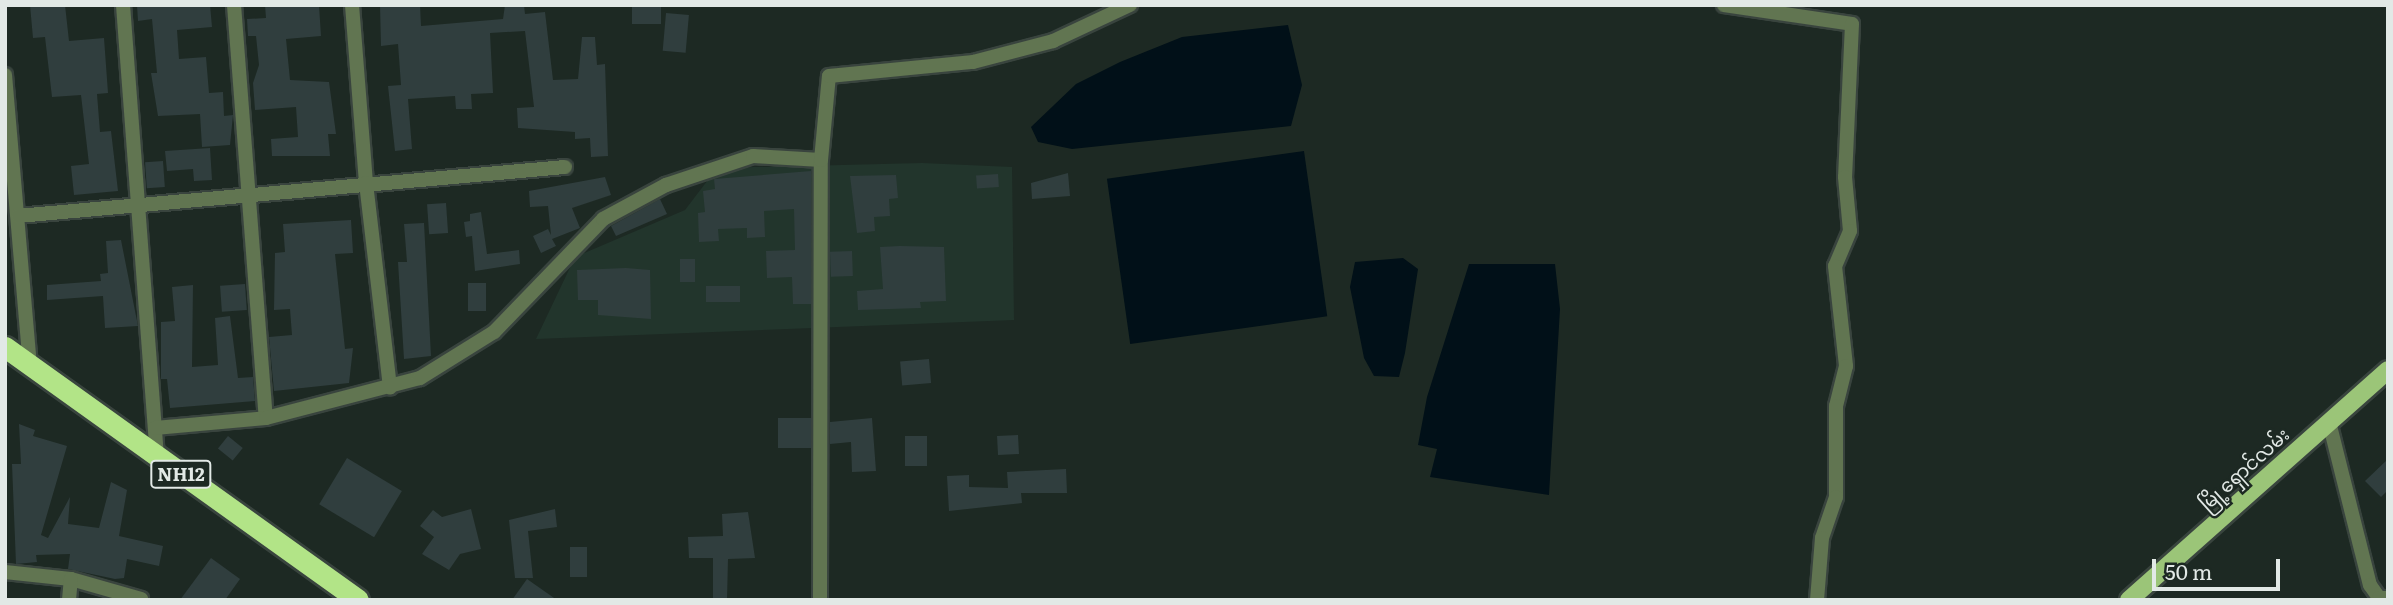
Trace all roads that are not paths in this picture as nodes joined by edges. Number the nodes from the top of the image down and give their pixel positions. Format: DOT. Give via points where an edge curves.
graph roads {
  1 [pos="123,5"];
  2 [pos="234,5"];
  3 [pos="352,5"];
  4 [pos="1130,5"];
  5 [pos="1724,5"];
  6 [pos="5,75"];
  7 [pos="821,160"];
  8 [pos="565,167"];
  9 [pos="366,183"];
  10 [pos="250,194"];
  11 [pos="142,204"];
  12 [pos="18,216"];
  13 [pos="5,347"];
  14 [pos="30,366"];
  15 [pos="2388,370"];
  16 [pos="390,388"];
  17 [pos="266,418"];
  18 [pos="2329,422"];
  19 [pos="155,428"];
  20 [pos="157,456"];
  21 [pos="5,572"];
  22 [pos="71,579"];
  23 [pos="2388,598"];
  24 [pos="141,599"];
  25 [pos="69,600"];
  26 [pos="358,600"];
  27 [pos="820,600"];
  28 [pos="1817,600"];
  29 [pos="2129,600"];
  1 -- 11 [label="street"];
  2 -- 10 [label="street"];
  3 -- 9 [label="street"];
  4 -- 7 [label="street" via="1053,41 973,62 829,76"];
  5 -- 28 [label="street" via="1852,24 1844,177 1850,231 1835,266 1846,366 1836,406 1836,497 1822,538"];
  6 -- 12 [label="street"];
  7 -- 16 [label="street" via="753,156 666,185 603,219 494,332 420,378"];
  7 -- 27 [label="street"];
  8 -- 9 [label="street"];
  9 -- 10 [label="street"];
  9 -- 16 [label="street"];
  10 -- 11 [label="street"];
  10 -- 17 [label="street"];
  11 -- 12 [label="street"];
  11 -- 19 [label="street"];
  12 -- 14 [label="street"];
  13 -- 14 [label="highway, NH12"];
  14 -- 20 [label="highway, NH12"];
  15 -- 18 [label="main road, မြို့ရှောင်လမ်း"];
  16 -- 17 [label="street"];
  17 -- 19 [label="street"];
  18 -- 23 [label="street" via="2371,585 2379,598"];
  18 -- 29 [label="main road, မြို့ရှောင်လမ်း"];
  19 -- 20 [label="street"];
  20 -- 26 [label="highway, NH12"];
  21 -- 22 [label="street"];
  22 -- 24 [label="street"];
  22 -- 25 [label="street"];
}
